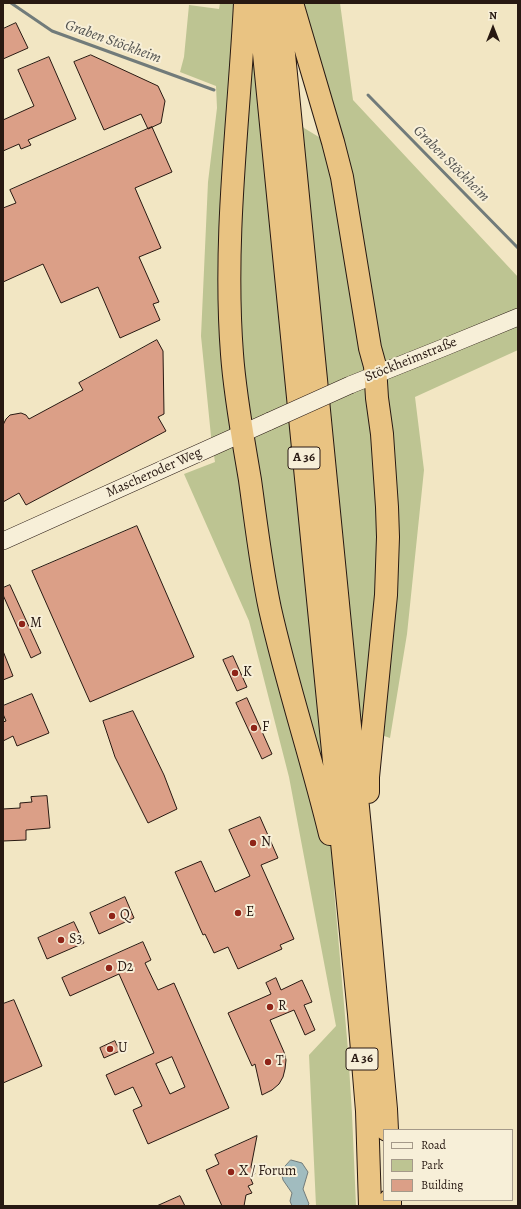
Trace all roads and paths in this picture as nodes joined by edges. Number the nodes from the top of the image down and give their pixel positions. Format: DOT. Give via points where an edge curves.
graph roads {
  1 [pos="245,3"];
  2 [pos="259,3"];
  3 [pos="278,3"];
  4 [pos="292,3"];
  5 [pos="518,317"];
  6 [pos="375,374"];
  7 [pos="305,405"];
  8 [pos="243,433"];
  9 [pos="3,541"];
  10 [pos="368,899"];
  11 [pos="349,913"];
  12 [pos="387,1129"];
  13 [pos="370,1206"];
  1 -- 8 [label="highway" via="232,191 229,282 232,354"];
  2 -- 11 [label="highway, A 36"];
  3 -- 10 [label="highway, A 36"];
  4 -- 6 [label="highway" via="342,177"];
  5 -- 6 [label="main road, Stöckheimstraße"];
  6 -- 7 [label="main road, Stöckheimstraße, bridge"];
  6 -- 10 [label="highway" via="382,434 388,537 386,595 368,777"];
  7 -- 8 [label="main road, Mascheroder Weg, bridge"];
  8 -- 9 [label="main road, Mascheroder Weg"];
  8 -- 11 [label="highway" via="270,608 297,716 318,785"];
  10 -- 12 [label="highway, A 36"];
  11 -- 13 [label="highway, A 36" via="367,1111"];
}
